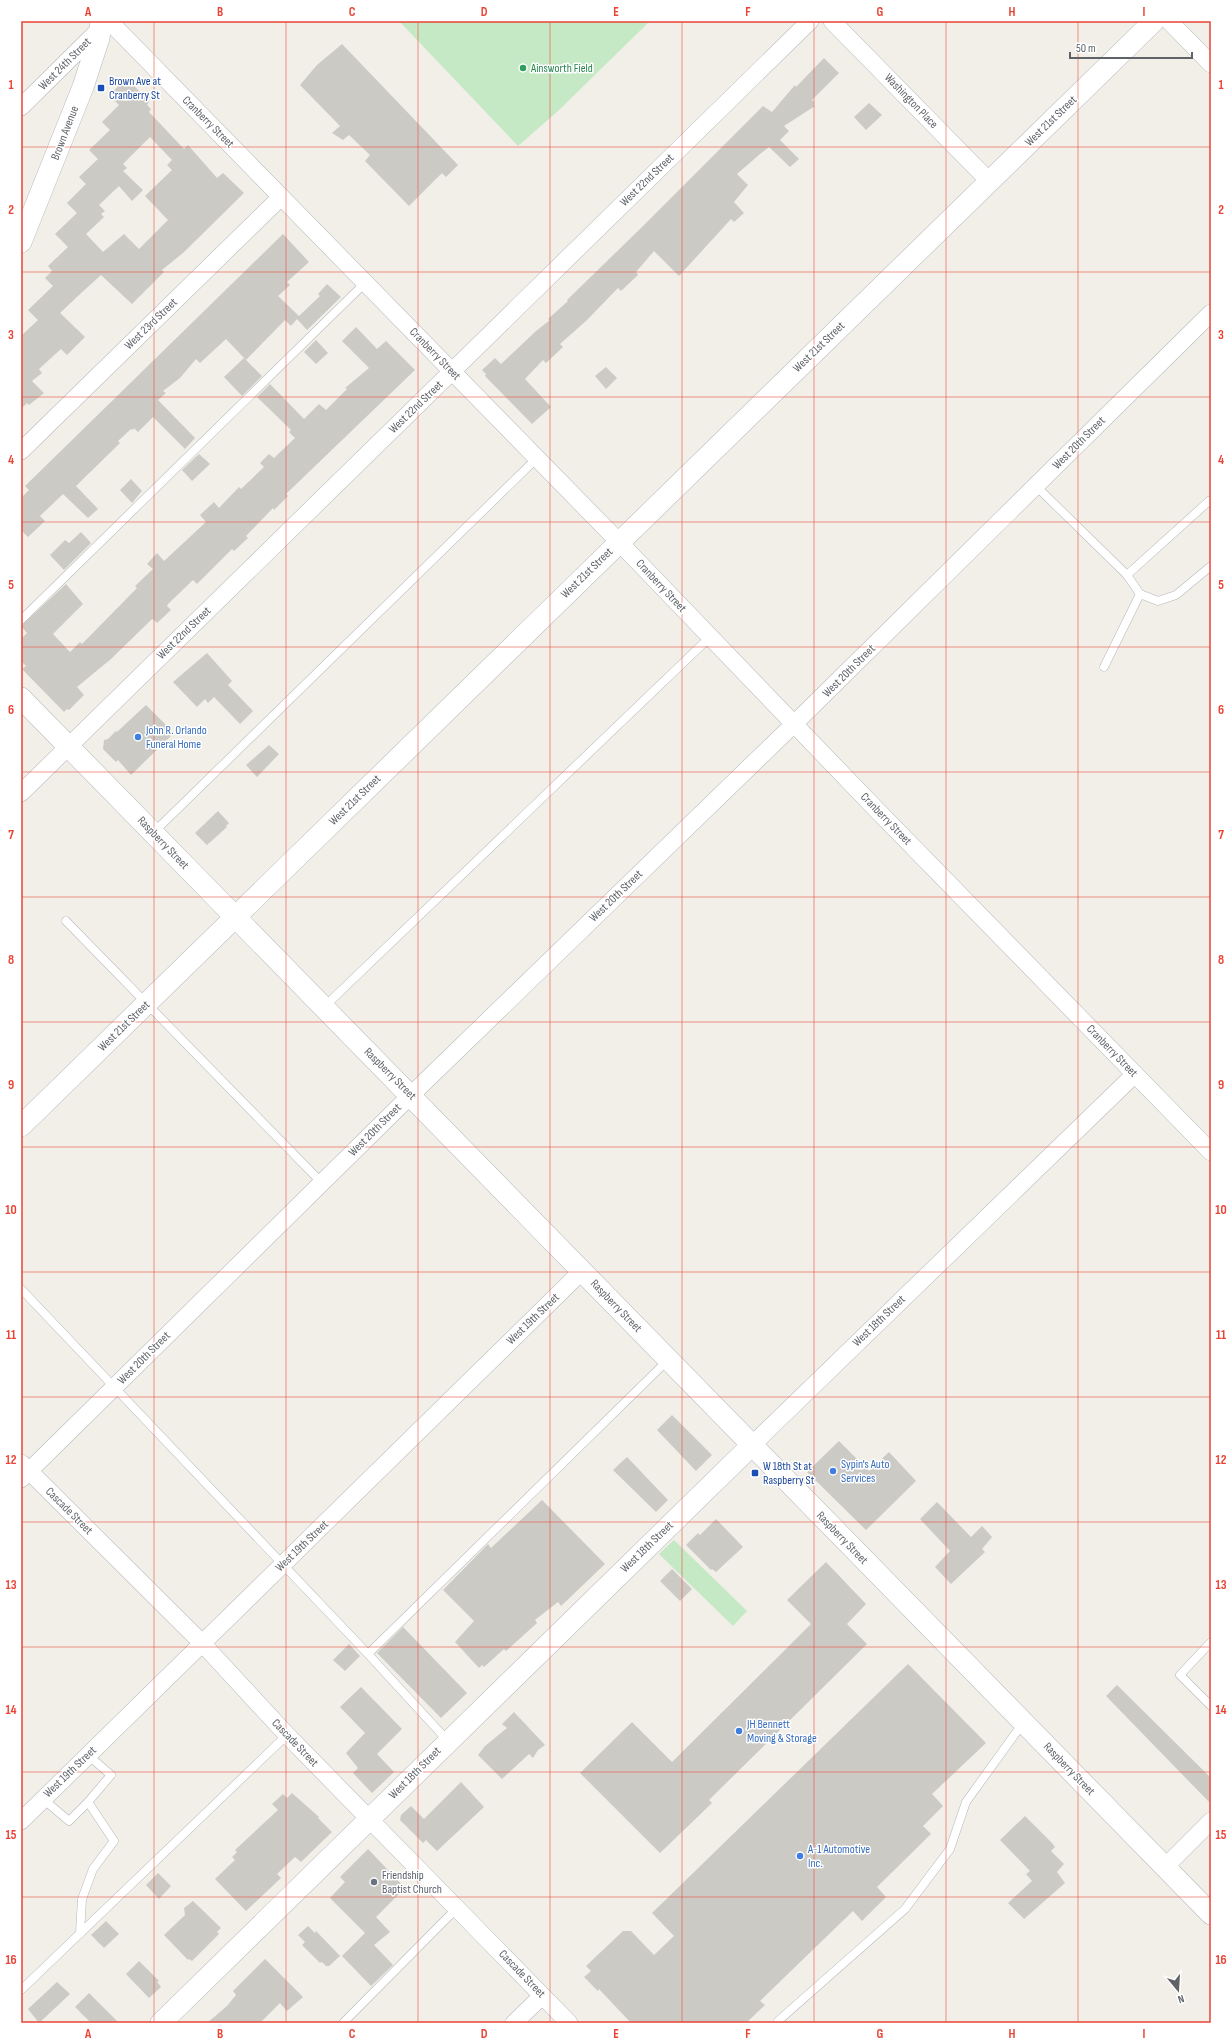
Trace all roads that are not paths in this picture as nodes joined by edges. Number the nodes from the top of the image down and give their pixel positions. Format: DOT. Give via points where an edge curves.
graph roads {
  1 [pos="810,21"];
  2 [pos="832,21"];
  3 [pos="1154,21"];
  4 [pos="1169,21"];
  5 [pos="104,23"];
  6 [pos="1211,64"];
  7 [pos="21,107"];
  8 [pos="989,181"];
  9 [pos="281,197"];
  10 [pos="21,242"];
  11 [pos="365,283"];
  12 [pos="1211,313"];
  13 [pos="452,371"];
  14 [pos="21,451"];
  15 [pos="537,458"];
  16 [pos="1036,486"];
  17 [pos="1211,503"];
  18 [pos="619,542"];
  19 [pos="1211,566"];
  20 [pos="1127,575"];
  21 [pos="1140,594"];
  22 [pos="21,620"];
  23 [pos="710,637"];
  24 [pos="1104,667"];
  25 [pos="21,698"];
  26 [pos="795,723"];
  27 [pos="68,746"];
  28 [pos="21,793"];
  29 [pos="153,833"];
  30 [pos="236,917"];
  31 [pos="66,921"];
  32 [pos="146,1004"];
  33 [pos="324,1007"];
  34 [pos="1135,1074"];
  35 [pos="410,1096"];
  36 [pos="21,1126"];
  37 [pos="1211,1152"];
  38 [pos="322,1183"];
  39 [pos="582,1271"];
  40 [pos="21,1289"];
  41 [pos="669,1359"];
  42 [pos="114,1387"];
  43 [pos="752,1445"];
  44 [pos="24,1471"];
  45 [pos="284,1564"];
  46 [pos="1211,1642"];
  47 [pos="202,1643"];
  48 [pos="368,1654"];
  49 [pos="1211,1706"];
  50 [pos="1023,1723"];
  51 [pos="287,1735"];
  52 [pos="448,1741"];
  53 [pos="88,1755"];
  54 [pos="43,1799"];
  55 [pos="88,1802"];
  56 [pos="369,1818"];
  57 [pos="21,1820"];
  58 [pos="1211,1822"];
  59 [pos="1165,1867"];
  60 [pos="457,1908"];
  61 [pos="1211,1914"];
  62 [pos="80,1933"];
  63 [pos="21,1990"];
  64 [pos="542,1996"];
  65 [pos="778,2021"];
  66 [pos="161,2023"];
  67 [pos="343,2023"];
  68 [pos="514,2023"];
  69 [pos="569,2023"];
  1 -- 13 [label="street, West 22nd Street"];
  2 -- 8 [label="street, Washington Place"];
  3 -- 8 [label="street, West 21st Street"];
  4 -- 6 [label="street"];
  5 -- 7 [label="street, West 24th Street"];
  5 -- 9 [label="street, Cranberry Street"];
  5 -- 10 [label="street, Brown Avenue" via="83,87"];
  8 -- 18 [label="street, West 21st Street"];
  9 -- 11 [label="street, Cranberry Street"];
  9 -- 14 [label="street, West 23rd Street"];
  11 -- 13 [label="street, Cranberry Street"];
  11 -- 22 [label="lane"];
  12 -- 16 [label="street, West 20th Street"];
  13 -- 15 [label="street, Cranberry Street"];
  13 -- 27 [label="street, West 22nd Street"];
  15 -- 18 [label="street, Cranberry Street"];
  15 -- 29 [label="lane"];
  16 -- 20 [label="lane"];
  16 -- 26 [label="street, West 20th Street"];
  17 -- 20 [label="lane" via="1209,501"];
  18 -- 23 [label="street, Cranberry Street"];
  18 -- 30 [label="street, West 21st Street"];
  19 -- 21 [label="lane" via="1176,595 1158,600"];
  20 -- 21 [label="lane"];
  21 -- 24 [label="lane"];
  23 -- 26 [label="street, Cranberry Street"];
  23 -- 33 [label="lane"];
  25 -- 27 [label="street, Raspberry Street"];
  26 -- 34 [label="street, Cranberry Street"];
  26 -- 35 [label="street, West 20th Street"];
  27 -- 28 [label="street, West 22nd Street"];
  27 -- 29 [label="street, Raspberry Street"];
  29 -- 30 [label="street, Raspberry Street"];
  30 -- 32 [label="street, West 21st Street"];
  30 -- 33 [label="street, Raspberry Street"];
  31 -- 32 [label="lane"];
  32 -- 36 [label="street, West 21st Street"];
  32 -- 38 [label="lane"];
  33 -- 35 [label="street, Raspberry Street"];
  34 -- 37 [label="street, Cranberry Street"];
  34 -- 43 [label="street, West 18th Street"];
  35 -- 38 [label="street, West 20th Street"];
  35 -- 39 [label="street, Raspberry Street"];
  38 -- 42 [label="street, West 20th Street"];
  39 -- 41 [label="street, Raspberry Street"];
  39 -- 45 [label="street, West 19th Street"];
  40 -- 42 [label="lane"];
  41 -- 43 [label="street, Raspberry Street"];
  41 -- 48 [label="lane"];
  42 -- 44 [label="street, West 20th Street"];
  42 -- 45 [label="lane"];
  43 -- 50 [label="street, Raspberry Street"];
  43 -- 52 [label="street, West 18th Street"];
  44 -- 47 [label="street, Cascade Street"];
  45 -- 47 [label="street, West 19th Street"];
  45 -- 48 [label="lane"];
  46 -- 49 [label="lane" via="1180,1675"];
  47 -- 51 [label="street, Cascade Street"];
  47 -- 53 [label="street, West 19th Street"];
  48 -- 52 [label="lane"];
  50 -- 59 [label="street, Raspberry Street"];
  50 -- 65 [label="lane" via="966,1802 950,1849 905,1909"];
  51 -- 56 [label="street, Cascade Street"];
  51 -- 62 [label="lane"];
  52 -- 56 [label="street, West 18th Street"];
  53 -- 54 [label="street, West 19th Street"];
  53 -- 55 [label="lane" via="111,1775"];
  54 -- 55 [label="lane" via="69,1821"];
  54 -- 57 [label="street, West 19th Street"];
  55 -- 62 [label="lane" via="114,1841 93,1870 82,1899"];
  56 -- 60 [label="street, Cascade Street"];
  56 -- 66 [label="street, West 18th Street"];
  58 -- 59 [label="street"];
  59 -- 61 [label="street, Raspberry Street"];
  60 -- 64 [label="street, Cascade Street"];
  60 -- 67 [label="lane"];
  62 -- 63 [label="lane"];
  64 -- 68 [label="street"];
  64 -- 69 [label="street, Cascade Street"];
}
